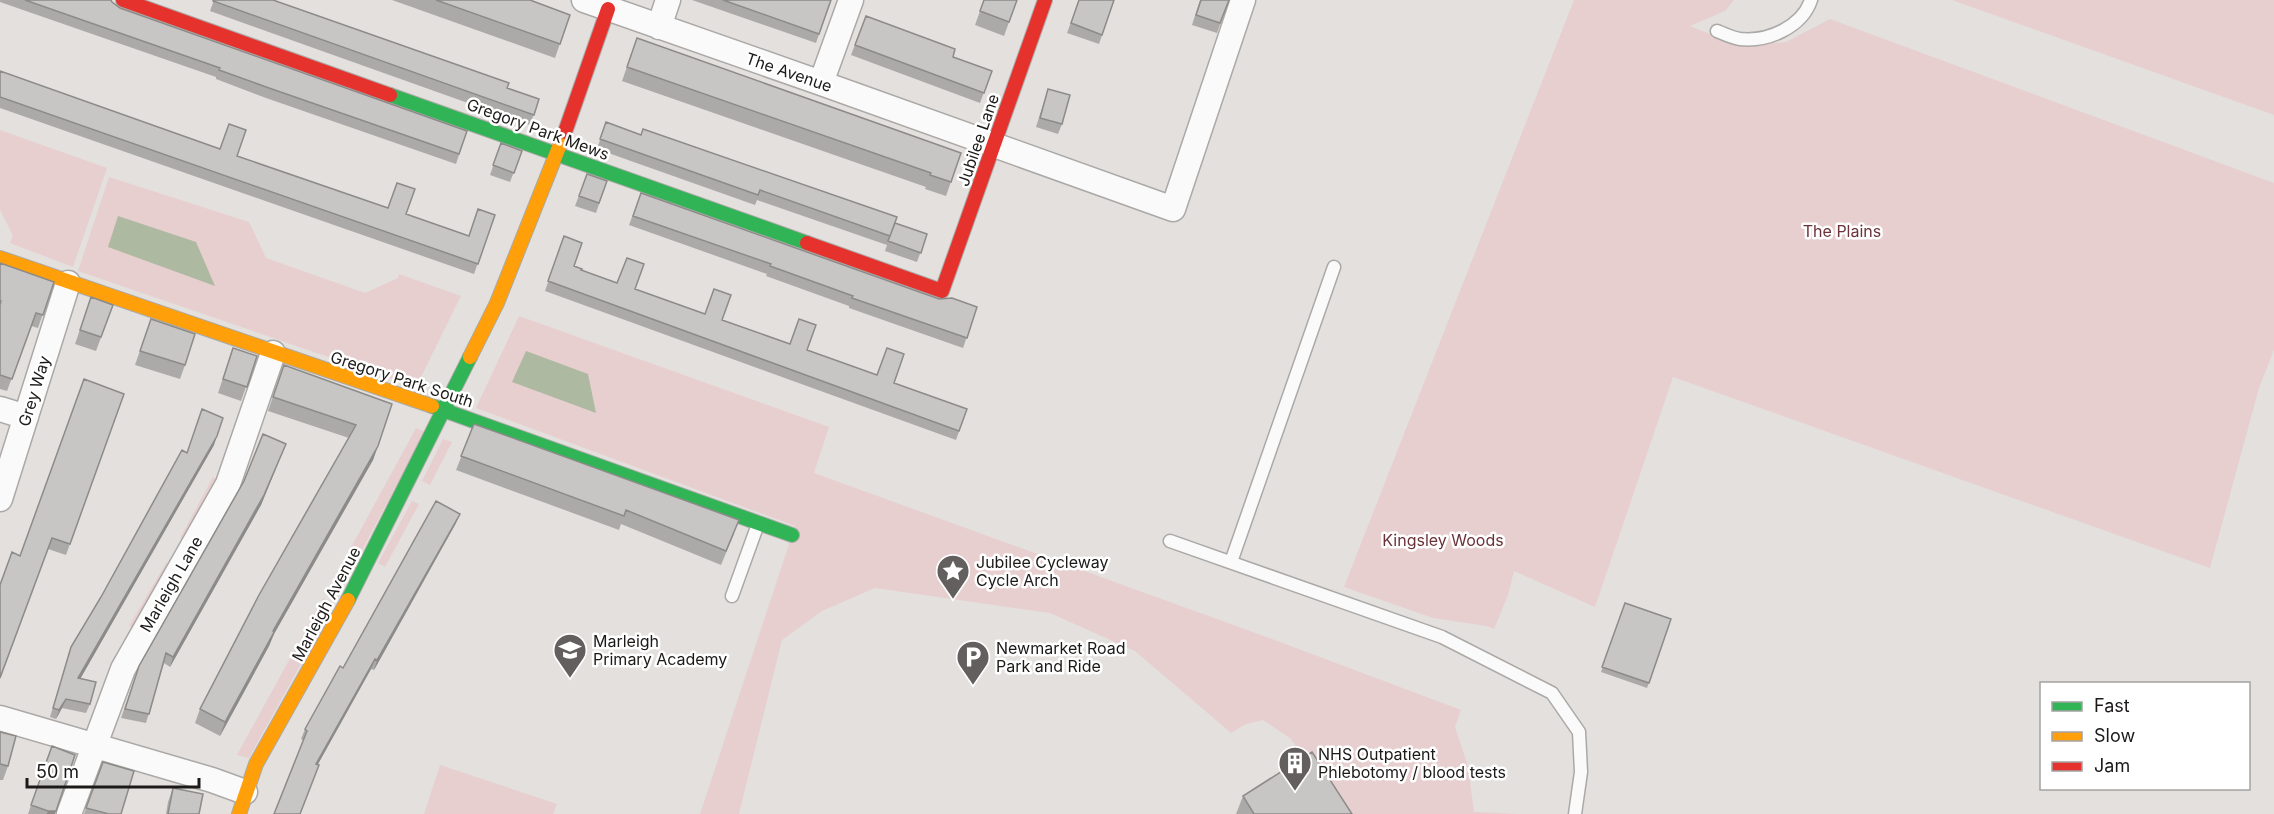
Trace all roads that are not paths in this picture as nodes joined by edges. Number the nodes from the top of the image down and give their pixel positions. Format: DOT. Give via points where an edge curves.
graph roads {
  1 [pos="123,0"];
  2 [pos="584,0"];
  3 [pos="669,0"];
  4 [pos="850,0"];
  5 [pos="1045,0"];
  6 [pos="1243,0"];
  7 [pos="1811,0"];
  8 [pos="177,9"];
  9 [pos="608,9"];
  10 [pos="659,27"];
  11 [pos="1717,31"];
  12 [pos="821,83"];
  13 [pos="994,144"];
  14 [pos="558,153"];
  15 [pos="0,258"];
  16 [pos="1334,267"];
  17 [pos="68,283"];
  18 [pos="942,291"];
  19 [pos="273,354"];
  20 [pos="0,409"];
  21 [pos="445,410"];
  22 [pos="26,417"];
  23 [pos="0,499"];
  24 [pos="759,523"];
  25 [pos="792,535"];
  26 [pos="1170,541"];
  27 [pos="1231,562"];
  28 [pos="732,596"];
  29 [pos="0,718"];
  30 [pos="94,746"];
  31 [pos="242,803"];
  32 [pos="69,814"];
  33 [pos="1575,814"];
  1 -- 8 [label="street, Gregory Park Mews"];
  2 -- 9 [label="street, The Avenue"];
  3 -- 10 [label="street"];
  4 -- 12 [label="street"];
  5 -- 13 [label="street, Jubilee Lane"];
  6 -- 13 [label="street, The Avenue" via="1173,209"];
  7 -- 11 [label="lane" via="1800,21 1772,36 1740,39"];
  8 -- 14 [label="street, Gregory Park Mews"];
  9 -- 10 [label="street, The Avenue"];
  9 -- 14 [label="street, Marleigh Avenue"];
  10 -- 12 [label="street, The Avenue"];
  12 -- 13 [label="street, The Avenue"];
  13 -- 18 [label="street, Jubilee Lane"];
  14 -- 18 [label="street, Gregory Park Mews"];
  14 -- 21 [label="street, Marleigh Avenue" via="499,299"];
  15 -- 17 [label="street, Gregory Park South"];
  16 -- 27 [label="lane"];
  17 -- 19 [label="street, Gregory Park South"];
  17 -- 22 [label="street, Grey Way"];
  19 -- 21 [label="street, Gregory Park South"];
  19 -- 30 [label="street, Marleigh Lane" via="228,484 123,669"];
  20 -- 22 [label="street"];
  21 -- 24 [label="street, Gregory Park South"];
  21 -- 31 [label="street, Marleigh Avenue" via="346,604 255,764"];
  22 -- 23 [label="street, Grey Way"];
  24 -- 25 [label="street, Gregory Park South"];
  24 -- 28 [label="lane"];
  26 -- 27 [label="lane"];
  27 -- 33 [label="lane" via="1443,637 1552,693 1580,732 1581,772"];
  29 -- 30 [label="street"];
  30 -- 31 [label="street" via="212,780"];
  30 -- 32 [label="street, Marleigh Lane"];
}
